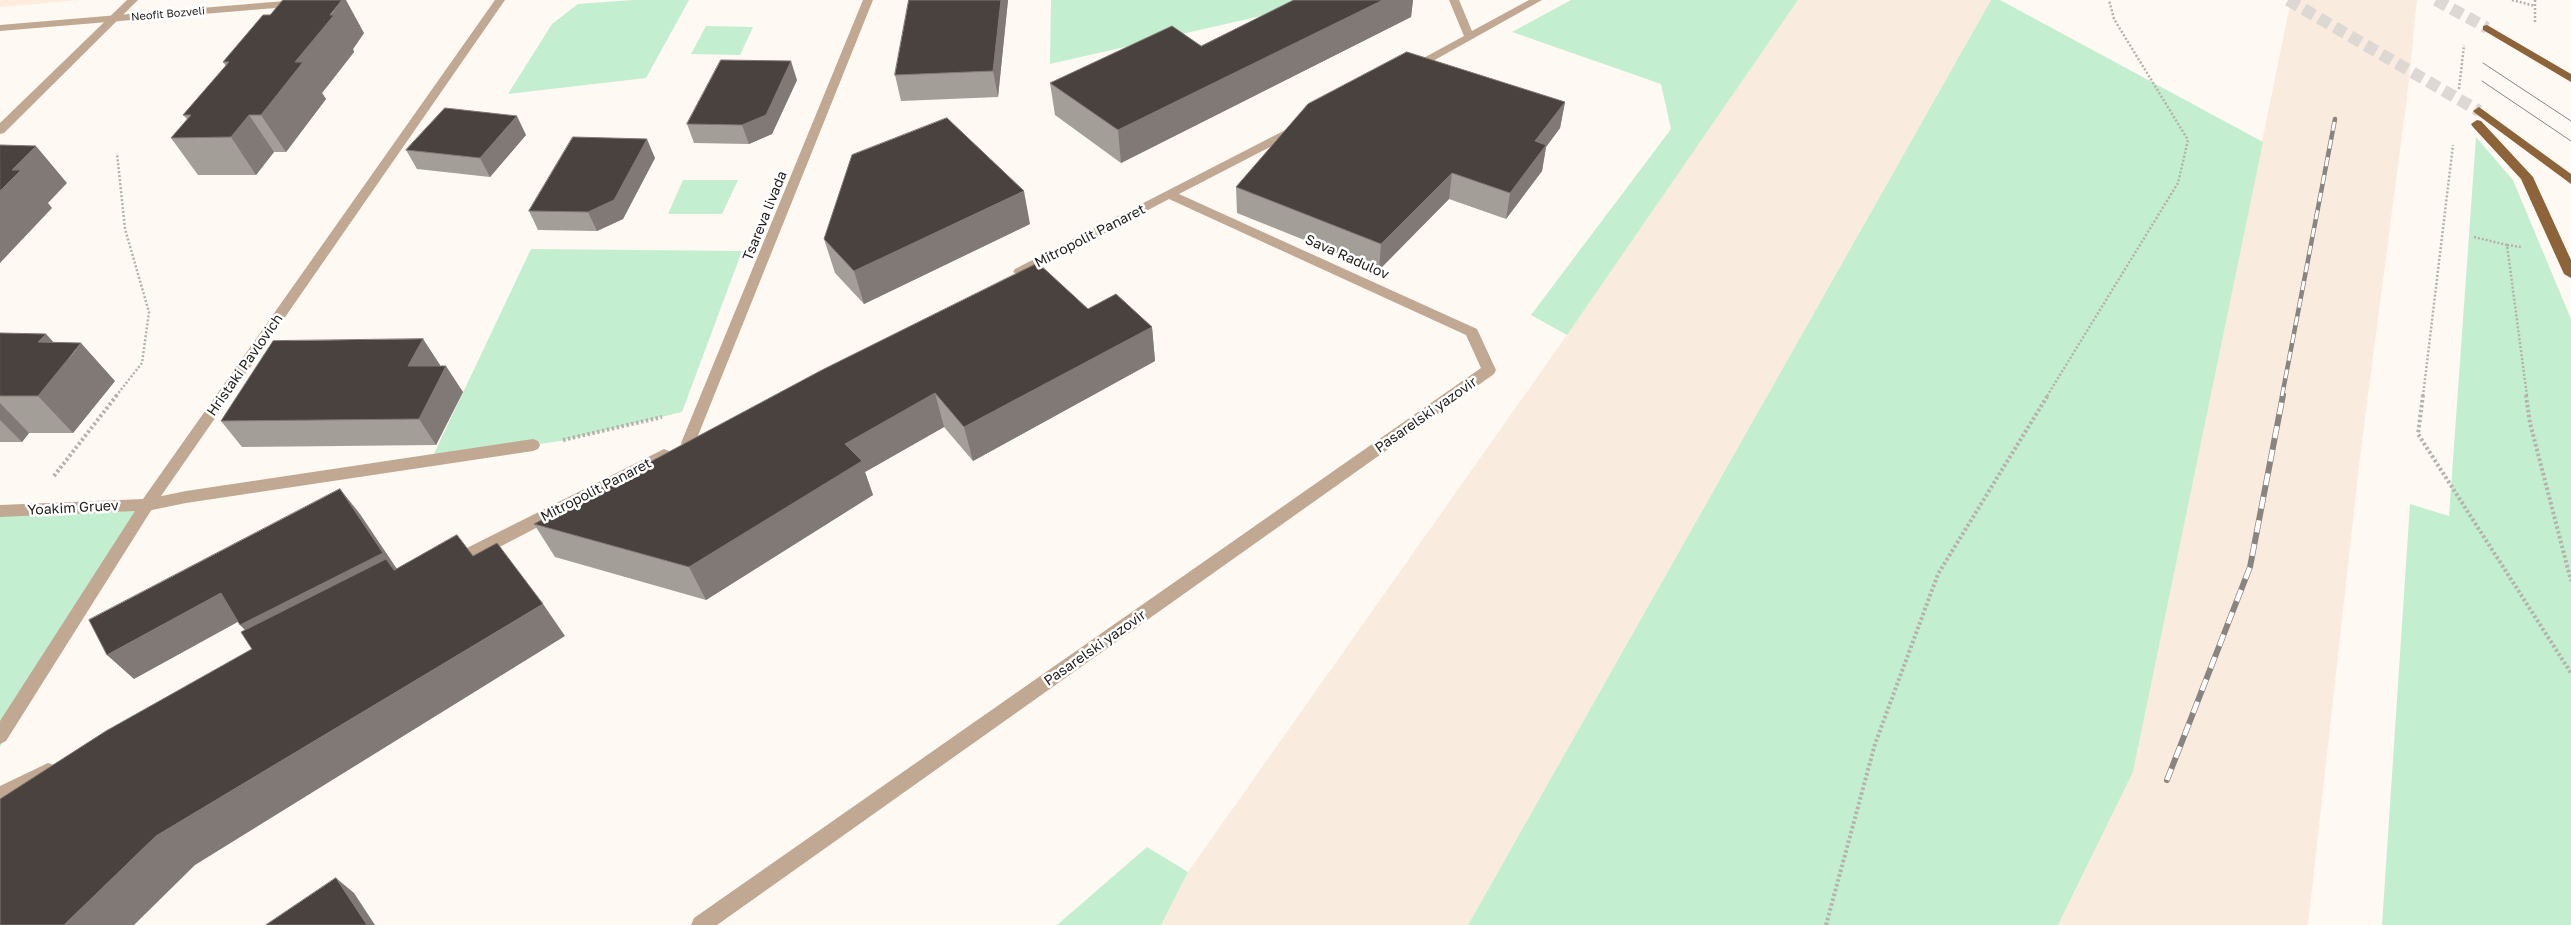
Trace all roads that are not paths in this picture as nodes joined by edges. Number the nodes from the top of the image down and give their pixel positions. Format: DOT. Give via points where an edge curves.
graph roads {
  1 [pos="133,0"];
  2 [pos="335,0"];
  3 [pos="500,0"];
  4 [pos="868,0"];
  5 [pos="1454,0"];
  6 [pos="1537,0"];
  7 [pos="114,19"];
  8 [pos="0,28"];
  9 [pos="2487,28"];
  10 [pos="1470,38"];
  11 [pos="1399,75"];
  12 [pos="2571,79"];
  13 [pos="1311,121"];
  14 [pos="0,130"];
  15 [pos="2571,180"];
  16 [pos="1170,195"];
  17 [pos="2571,274"];
  18 [pos="1004,280"];
  19 [pos="1489,370"];
  20 [pos="706,434"];
  21 [pos="688,443"];
  22 [pos="533,445"];
  23 [pos="146,505"];
  24 [pos="0,511"];
  25 [pos="441,569"];
  26 [pos="0,736"];
  27 [pos="62,764"];
  28 [pos="0,795"];
  29 [pos="701,925"];
  1 -- 7 [label="street"];
  2 -- 7 [label="street, Neofit Bozveli"];
  3 -- 23 [label="street, Hristaki Pavlovich"];
  4 -- 21 [label="street, Tsareva livada"];
  5 -- 10 [label="street"];
  6 -- 10 [label="street"];
  7 -- 8 [label="street, Neofit Bozveli"];
  7 -- 14 [label="street"];
  9 -- 12 [label="main road"];
  10 -- 11 [label="street"];
  13 -- 16 [label="street, Mitropolit Panaret"];
  15 -- 17 [label="main road" via="2478,118 2527,177"];
  16 -- 18 [label="street, Mitropolit Panaret"];
  16 -- 19 [label="street, Sava Radulov" via="1472,332"];
  19 -- 29 [label="street, Pasarelski yazovir"];
  20 -- 21 [label="street, Mitropolit Panaret"];
  21 -- 25 [label="street, Mitropolit Panaret"];
  22 -- 23 [label="street, Yoakim Gruev"];
  23 -- 24 [label="street, Yoakim Gruev"];
  23 -- 26 [label="street, Hristaki Pavlovich"];
  27 -- 28 [label="street"];
}
